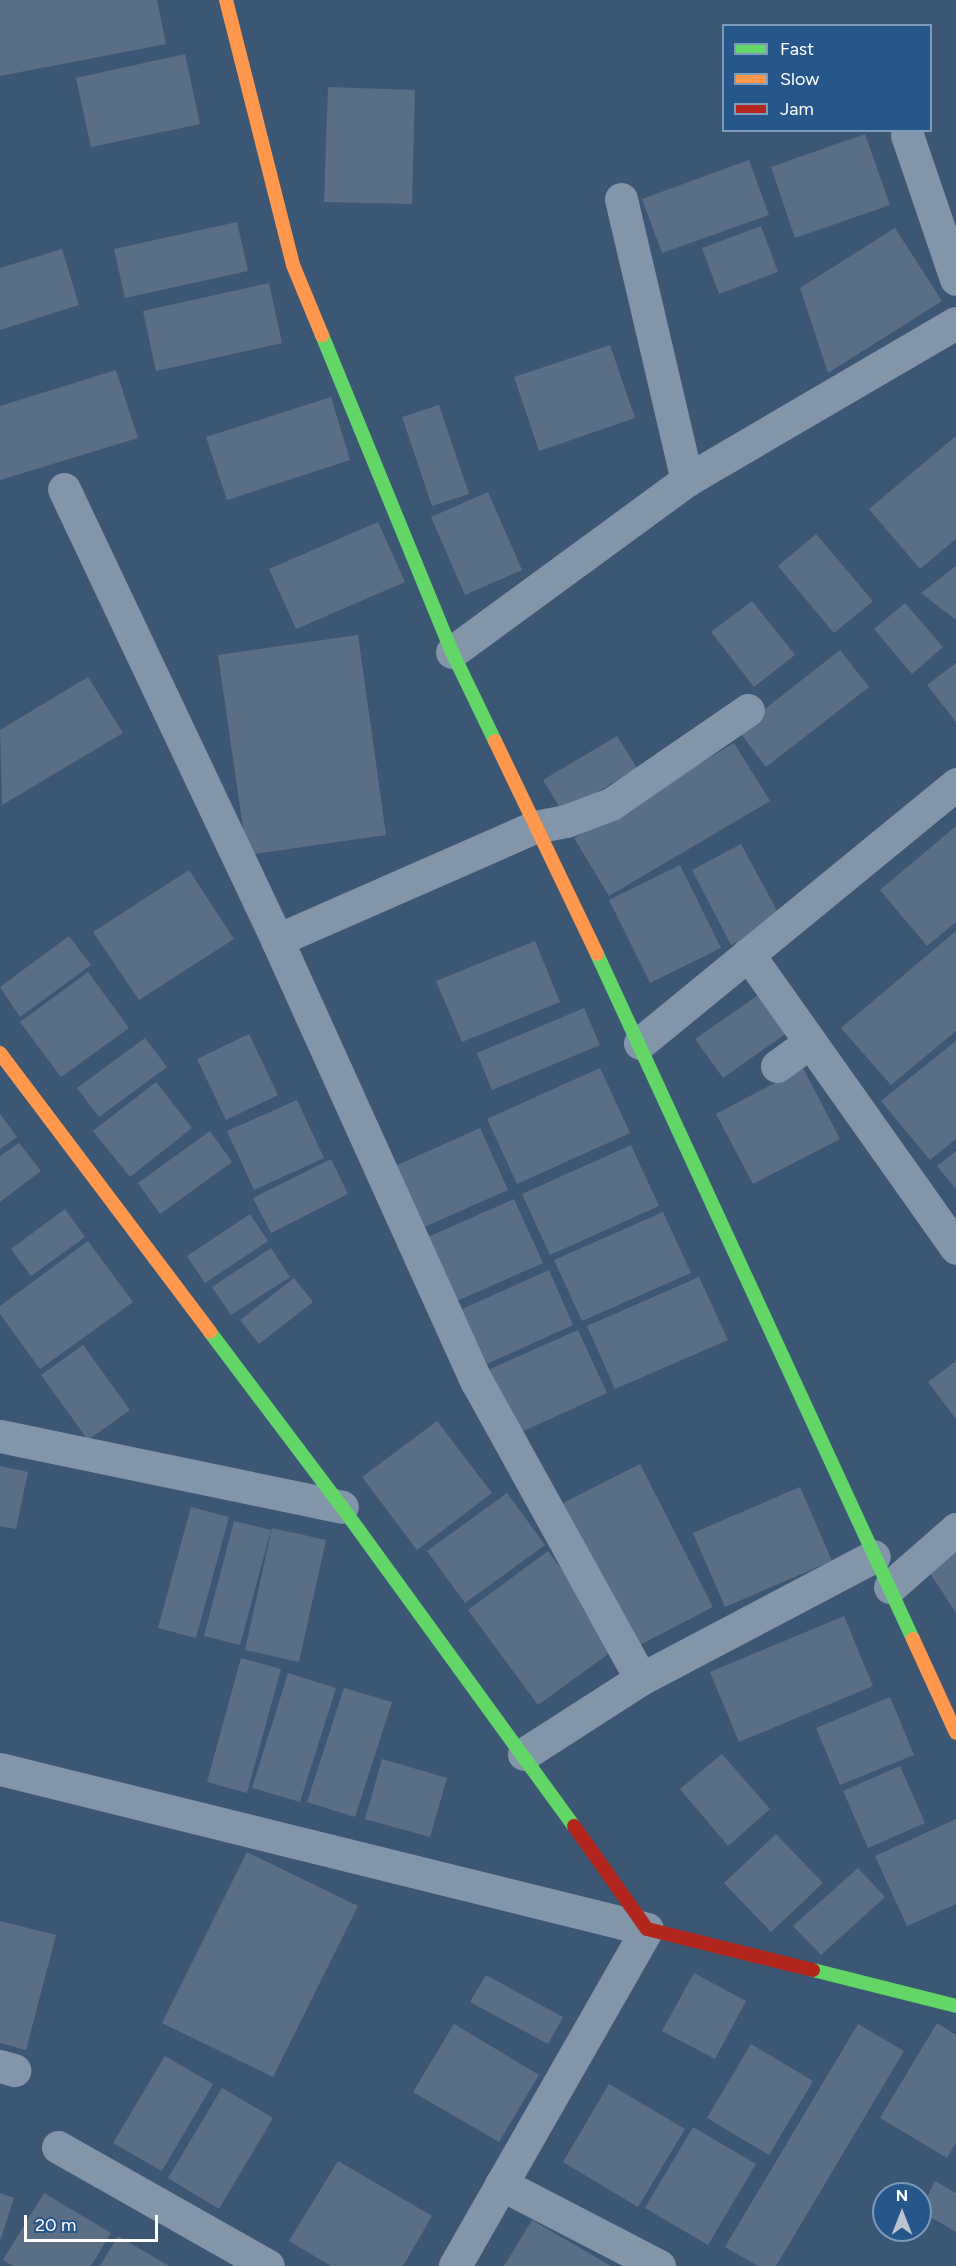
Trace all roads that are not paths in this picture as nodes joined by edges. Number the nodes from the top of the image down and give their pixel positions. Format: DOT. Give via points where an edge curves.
graph roads {
  1 [pos="226,0"];
  2 [pos="907,135"];
  3 [pos="621,199"];
  4 [pos="956,279"];
  5 [pos="956,323"];
  6 [pos="687,480"];
  7 [pos="64,489"];
  8 [pos="452,652"];
  9 [pos="748,710"];
  10 [pos="956,784"];
  11 [pos="535,827"];
  12 [pos="277,940"];
  13 [pos="748,954"];
  14 [pos="810,1042"];
  15 [pos="640,1043"];
  16 [pos="0,1053"];
  17 [pos="777,1066"];
  18 [pos="956,1248"];
  19 [pos="0,1436"];
  20 [pos="342,1507"];
  21 [pos="956,1530"];
  22 [pos="874,1556"];
  23 [pos="890,1587"];
  24 [pos="641,1679"];
  25 [pos="956,1733"];
  26 [pos="524,1754"];
  27 [pos="0,1769"];
  28 [pos="647,1929"];
  29 [pos="956,2006"];
  30 [pos="58,2147"];
  31 [pos="501,2184"];
  32 [pos="268,2266"];
  33 [pos="455,2266"];
  34 [pos="659,2266"];
  1 -- 8 [label="street" via="293,265"];
  2 -- 4 [label="street"];
  3 -- 6 [label="street"];
  5 -- 6 [label="street"];
  6 -- 8 [label="street"];
  7 -- 12 [label="street"];
  8 -- 11 [label="street"];
  9 -- 11 [label="street" via="611,804 566,821"];
  10 -- 13 [label="street"];
  11 -- 12 [label="street"];
  11 -- 15 [label="street"];
  12 -- 24 [label="street" via="477,1382"];
  13 -- 14 [label="street"];
  13 -- 15 [label="street"];
  14 -- 17 [label="street"];
  14 -- 18 [label="street"];
  15 -- 22 [label="street"];
  16 -- 20 [label="street"];
  19 -- 20 [label="street"];
  20 -- 26 [label="street"];
  21 -- 23 [label="street"];
  22 -- 23 [label="street"];
  22 -- 24 [label="street"];
  23 -- 25 [label="street"];
  24 -- 26 [label="street"];
  26 -- 28 [label="street"];
  27 -- 28 [label="street"];
  28 -- 29 [label="street"];
  28 -- 31 [label="street"];
  30 -- 32 [label="street"];
  31 -- 33 [label="street"];
  31 -- 34 [label="street"];
}
